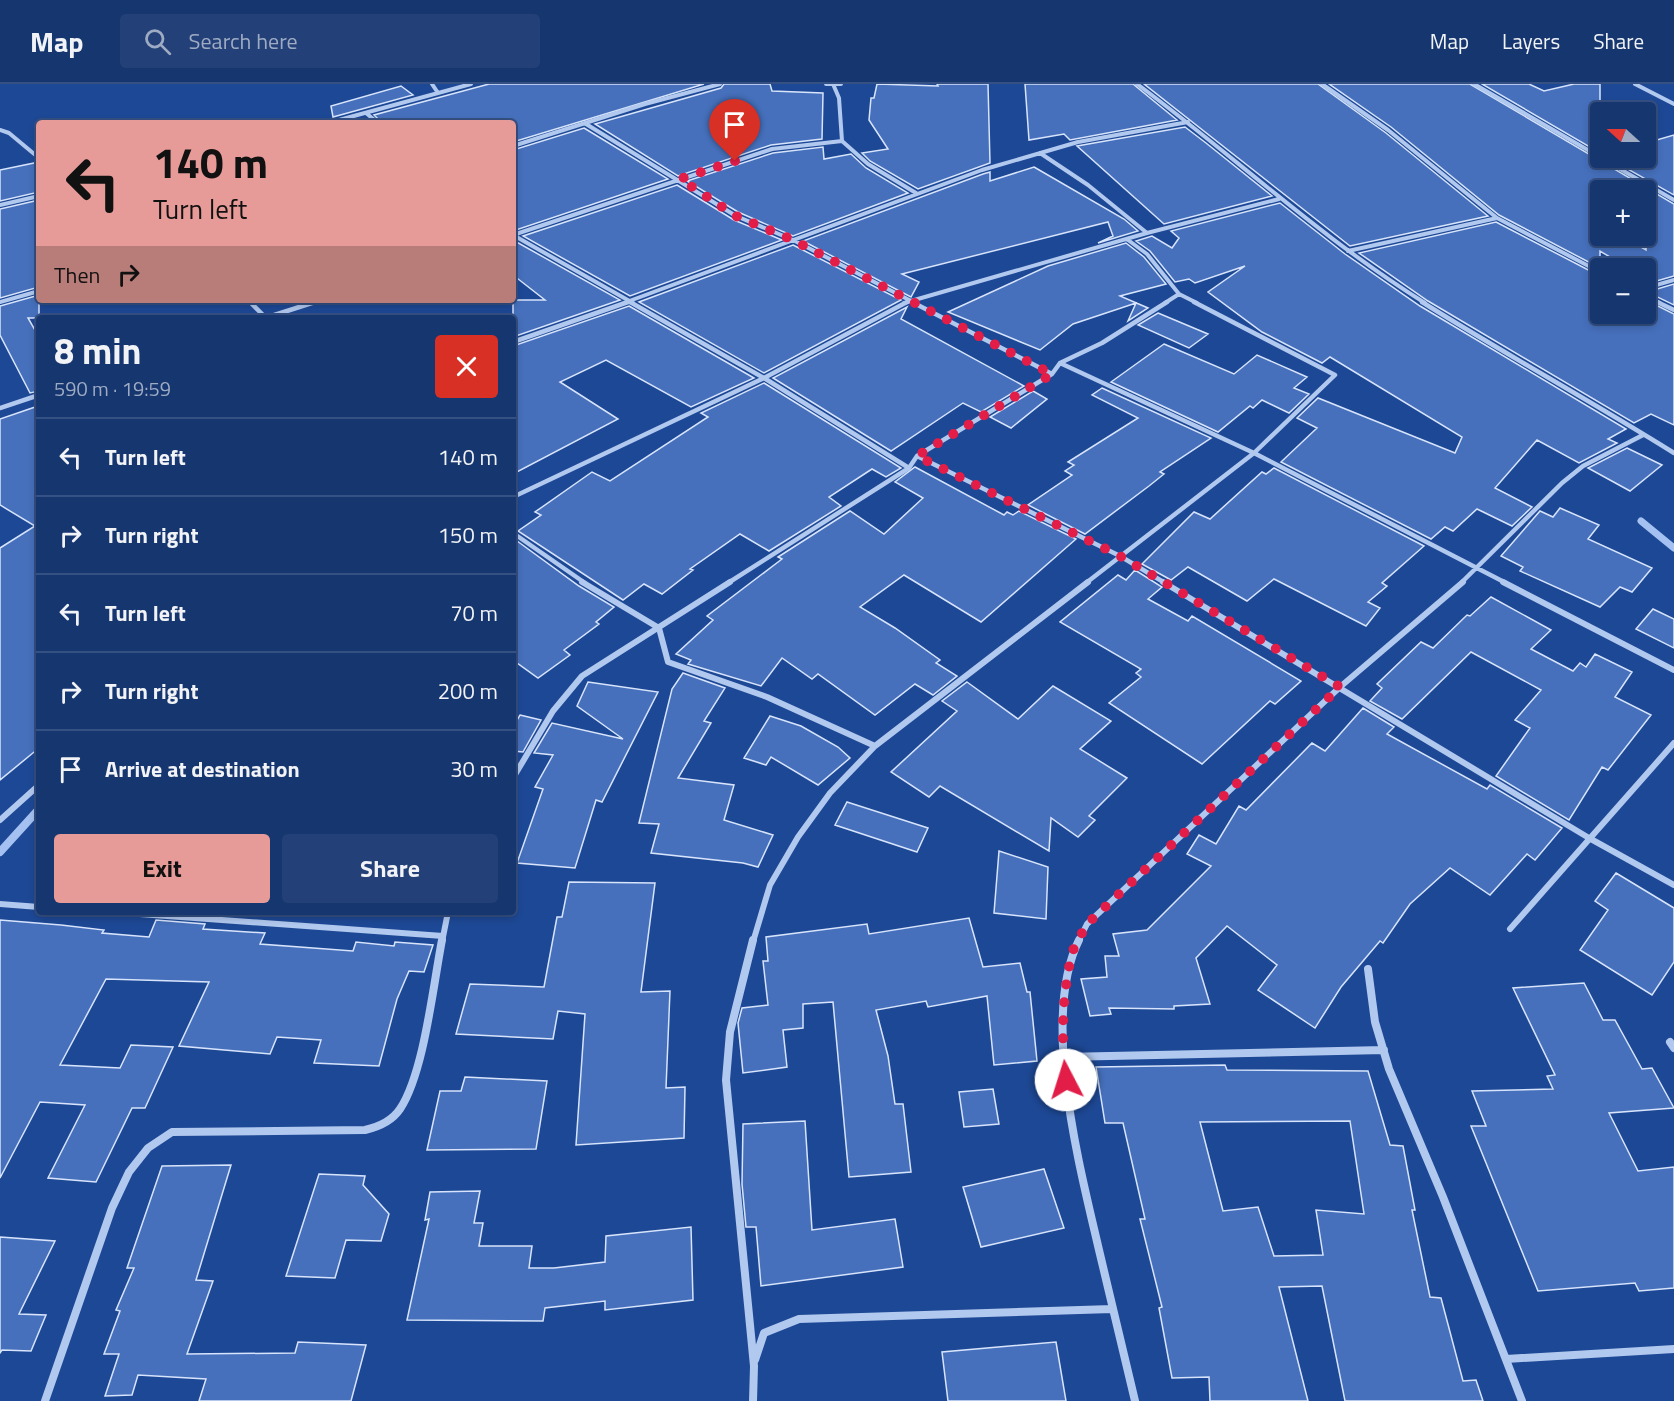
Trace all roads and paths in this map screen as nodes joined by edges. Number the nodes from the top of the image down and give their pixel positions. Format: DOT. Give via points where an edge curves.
graph roads {
  1 [pos="432,84"];
  2 [pos="471,84"];
  3 [pos="720,84"];
  4 [pos="826,84"];
  5 [pos="833,84"];
  6 [pos="841,84"];
  7 [pos="1137,84"];
  8 [pos="1322,84"];
  9 [pos="1474,84"];
  10 [pos="1635,84"];
  11 [pos="438,93"];
  12 [pos="1674,105"];
  13 [pos="366,113"];
  14 [pos="339,120"];
  15 [pos="374,120"];
  16 [pos="1188,122"];
  17 [pos="586,124"];
  18 [pos="0,130"];
  19 [pos="843,141"];
  20 [pos="516,145"];
  21 [pos="1590,151"];
  22 [pos="1040,153"];
  23 [pos="36,156"];
  24 [pos="1620,168"];
  25 [pos="680,179"];
  26 [pos="916,193"];
  27 [pos="36,197"];
  28 [pos="1279,199"];
  29 [pos="1674,200"];
  30 [pos="0,205"];
  31 [pos="1497,218"];
  32 [pos="1147,233"];
  33 [pos="516,234"];
  34 [pos="516,237"];
  35 [pos="793,240"];
  36 [pos="1128,240"];
  37 [pos="1348,251"];
  38 [pos="1590,267"];
  39 [pos="1674,280"];
  40 [pos="1656,285"];
  41 [pos="36,292"];
  42 [pos="1179,294"];
  43 [pos="910,300"];
  44 [pos="630,301"];
  45 [pos="1656,301"];
  46 [pos="0,302"];
  47 [pos="251,303"];
  48 [pos="311,303"];
  49 [pos="1674,310"];
  50 [pos="263,315"];
  51 [pos="275,315"];
  52 [pos="516,341"];
  53 [pos="1060,363"];
  54 [pos="1052,374"];
  55 [pos="764,378"];
  56 [pos="36,396"];
  57 [pos="0,408"];
  58 [pos="1643,435"];
  59 [pos="1254,453"];
  60 [pos="1674,453"];
  61 [pos="917,456"];
  62 [pos="909,468"];
  63 [pos="516,496"];
  64 [pos="516,535"];
  65 [pos="1120,556"];
  66 [pos="1479,568"];
  67 [pos="659,628"];
  68 [pos="1674,670"];
  69 [pos="1340,687"];
  70 [pos="1674,743"];
  71 [pos="874,746"];
  72 [pos="516,773"];
  73 [pos="36,788"];
  74 [pos="0,820"];
  75 [pos="1589,838"];
  76 [pos="1674,885"];
  77 [pos="0,904"];
  78 [pos="36,907"];
  79 [pos="153,915"];
  80 [pos="447,915"];
  81 [pos="1510,928"];
  82 [pos="443,936"];
  83 [pos="1368,969"];
  84 [pos="1384,1050"];
  85 [pos="1063,1057"];
  86 [pos="1112,1309"];
  87 [pos="1674,1348"];
  88 [pos="1506,1359"];
  89 [pos="754,1366"];
  90 [pos="45,1401"];
  91 [pos="753,1401"];
  92 [pos="1135,1401"];
  93 [pos="1522,1401"];
  1 -- 11 [label="street"];
  2 -- 11 [label="street"];
  3 -- 17 [label="street"];
  4 -- 5 [label="street"];
  5 -- 6 [label="street"];
  5 -- 19 [label="street" via="839,98"];
  7 -- 16 [label="street"];
  8 -- 31 [label="street" via="1388,129"];
  9 -- 21 [label="street"];
  10 -- 12 [label="street"];
  11 -- 13 [label="street"];
  13 -- 14 [label="street"];
  13 -- 15 [label="street"];
  16 -- 22 [label="street"];
  16 -- 28 [label="street"];
  17 -- 20 [label="street"];
  17 -- 25 [label="street"];
  18 -- 23 [label="street"];
  19 -- 25 [label="street" via="772,149"];
  19 -- 26 [label="street" via="868,164"];
  22 -- 26 [label="street"];
  22 -- 32 [label="street" via="1088,185"];
  24 -- 29 [label="street"];
  25 -- 33 [label="street"];
  25 -- 35 [label="street" via="736,216"];
  26 -- 35 [label="street"];
  27 -- 30 [label="street"];
  28 -- 32 [label="street"];
  28 -- 37 [label="street"];
  31 -- 37 [label="street"];
  31 -- 38 [label="street"];
  32 -- 36 [label="street"];
  34 -- 44 [label="street"];
  35 -- 43 [label="street"];
  35 -- 44 [label="street"];
  36 -- 42 [label="street" via="1147,254"];
  36 -- 43 [label="street"];
  37 -- 58 [label="street" via="1506,354 1574,390"];
  39 -- 40 [label="street"];
  41 -- 46 [label="street"];
  42 -- 53 [label="street" via="1102,343"];
  42 -- 59 [label="street" via="1335,375"];
  43 -- 54 [label="street"];
  43 -- 55 [label="street"];
  44 -- 52 [label="street"];
  44 -- 55 [label="street"];
  45 -- 49 [label="street"];
  47 -- 50 [label="street"];
  48 -- 51 [label="street"];
  53 -- 54 [label="street"];
  53 -- 59 [label="street"];
  54 -- 61 [label="street"];
  55 -- 62 [label="street"];
  55 -- 63 [label="street"];
  56 -- 57 [label="street"];
  58 -- 60 [label="street"];
  58 -- 66 [label="street" via="1582,466"];
  59 -- 65 [label="street"];
  59 -- 66 [label="street"];
  61 -- 62 [label="street"];
  61 -- 65 [label="street"];
  62 -- 67 [label="street"];
  64 -- 67 [label="street" via="563,570"];
  65 -- 69 [label="street"];
  65 -- 71 [label="street"];
  66 -- 68 [label="street"];
  66 -- 69 [label="street"];
  67 -- 71 [label="street" via="668,662 767,697"];
  67 -- 72 [label="street" via="566,690"];
  69 -- 75 [label="street"];
  69 -- 85 [label="street" via="1087,924 1071,956"];
  70 -- 75 [label="street"];
  71 -- 89 [label="street" via="830,793 770,885 730,1032 726,1080"];
  73 -- 74 [label="street"];
  75 -- 76 [label="street"];
  75 -- 81 [label="street"];
  77 -- 78 [label="street"];
  79 -- 82 [label="street"];
  80 -- 82 [label="street"];
  82 -- 90 [label="street" via="415,1078 399,1111 380,1126 365,1130 172,1131 148,1148 129,1172 112,1208"];
  83 -- 84 [label="street" via="1375,1022"];
  84 -- 85 [label="street"];
  84 -- 88 [label="street"];
  85 -- 86 [label="street" via="1075,1148"];
  86 -- 89 [label="street" via="799,1319 764,1333"];
  86 -- 92 [label="street"];
  87 -- 88 [label="street"];
  88 -- 93 [label="street"];
  89 -- 91 [label="street"];
}
